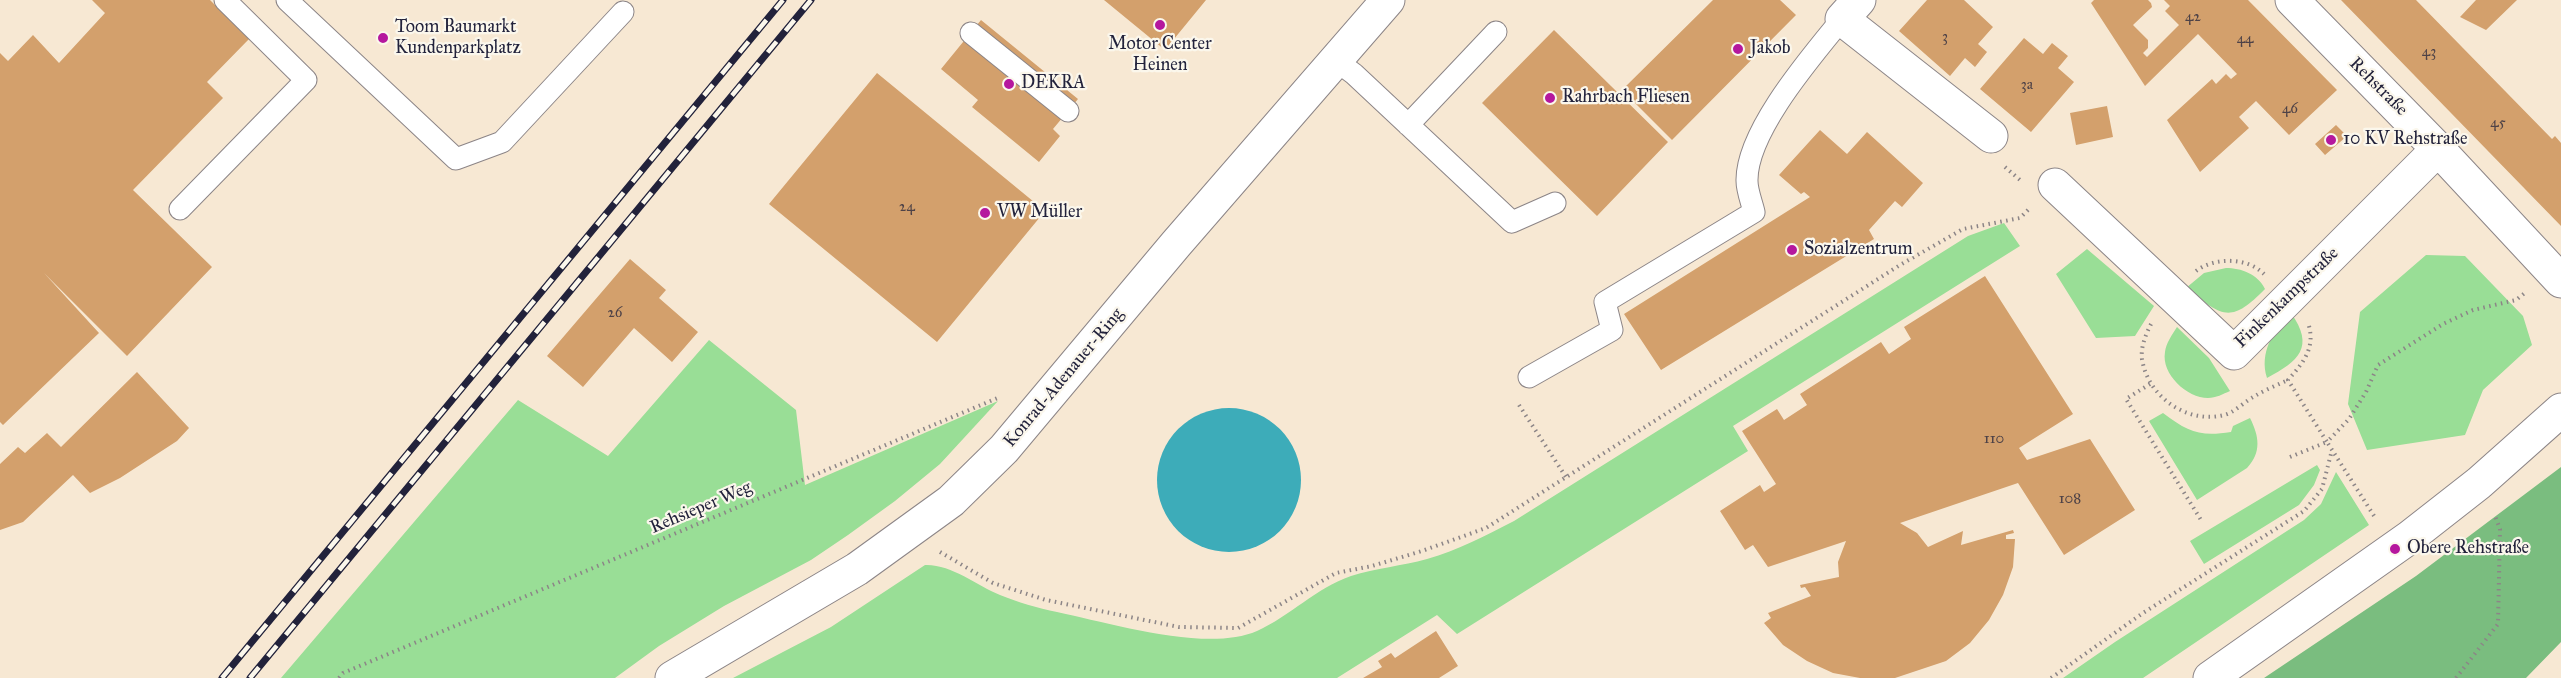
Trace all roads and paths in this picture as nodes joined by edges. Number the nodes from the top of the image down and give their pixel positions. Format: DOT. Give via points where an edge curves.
graph roads {
  1 [pos="225,0"];
  2 [pos="287,0"];
  3 [pos="1389,0"];
  4 [pos="2292,0"];
  5 [pos="1850,10"];
  6 [pos="623,12"];
  7 [pos="1496,32"];
  8 [pos="971,33"];
  9 [pos="1334,59"];
  10 [pos="1068,111"];
  11 [pos="1408,125"];
  12 [pos="2438,149"];
  13 [pos="1997,150"];
  14 [pos="2039,184"];
  15 [pos="1555,203"];
  16 [pos="180,209"];
  17 [pos="2557,276"];
  18 [pos="2172,295"];
  19 [pos="2289,298"];
  20 [pos="1530,376"];
  21 [pos="2288,380"];
  22 [pos="2151,384"];
  23 [pos="1010,392"];
  24 [pos="2561,410"];
  25 [pos="1529,422"];
  26 [pos="2326,442"];
  27 [pos="2332,450"];
  28 [pos="2290,457"];
  29 [pos="1566,477"];
  30 [pos="2479,483"];
  31 [pos="2372,514"];
  32 [pos="2201,520"];
  33 [pos="904,536"];
  34 [pos="339,678"];
  35 [pos="672,678"];
  36 [pos="2051,678"];
  37 [pos="2210,678"];
  38 [pos="2456,678"];
  1 -- 16 [label="lane" via="306,80"];
  2 -- 6 [label="lane" via="456,159 502,142"];
  3 -- 9 [label="street, Konrad-Adenauer-Ring"];
  4 -- 12 [label="street, Rehstraße"];
  5 -- 13 [label="street"];
  5 -- 20 [label="lane" via="1796,75 1756,142 1747,180 1754,212 1605,302 1612,330"];
  7 -- 11 [label="lane"];
  8 -- 10 [label="lane"];
  9 -- 11 [label="lane"];
  9 -- 33 [label="street, Konrad-Adenauer-Ring" via="1004,449 951,501"];
  11 -- 15 [label="lane" via="1512,222"];
  12 -- 17 [label="street, Rehstraße"];
  12 -- 19 [label="street, Finkenkampstraße"];
  13 -- 14 [label="path"];
  14 -- 18 [label="street, Finkenkampstraße"];
  14 -- 29 [label="path" via="2020,218 1963,229"];
  17 -- 26 [label="path" via="2516,300 2473,310 2443,324 2378,365 2349,419"];
  18 -- 19 [label="path" via="2201,267 2224,261 2256,267"];
  18 -- 19 [label="street, Finkenkampstraße" via="2235,353"];
  18 -- 22 [label="path" via="2145,337 2142,362"];
  19 -- 21 [label="path" via="2308,318 2312,339 2305,361"];
  21 -- 22 [label="path" via="2225,415 2195,417 2169,404"];
  21 -- 26 [label="path"];
  22 -- 32 [label="path" via="2126,399"];
  23 -- 34 [label="path, Rehsieper Weg" via="354,668"];
  24 -- 30 [label="street"];
  25 -- 29 [label="path"];
  26 -- 27 [label="path"];
  26 -- 28 [label="path"];
  27 -- 31 [label="path"];
  27 -- 36 [label="path" via="2322,489 2304,511 2143,613"];
  29 -- 33 [label="path" via="1486,528 1382,563 1336,573 1238,628 1179,627 1046,600 993,583"];
  30 -- 37 [label="street" via="2395,549"];
  30 -- 38 [label="path" via="2500,529 2498,624"];
  33 -- 35 [label="street, Konrad-Adenauer-Ring" via="806,601"];
}
